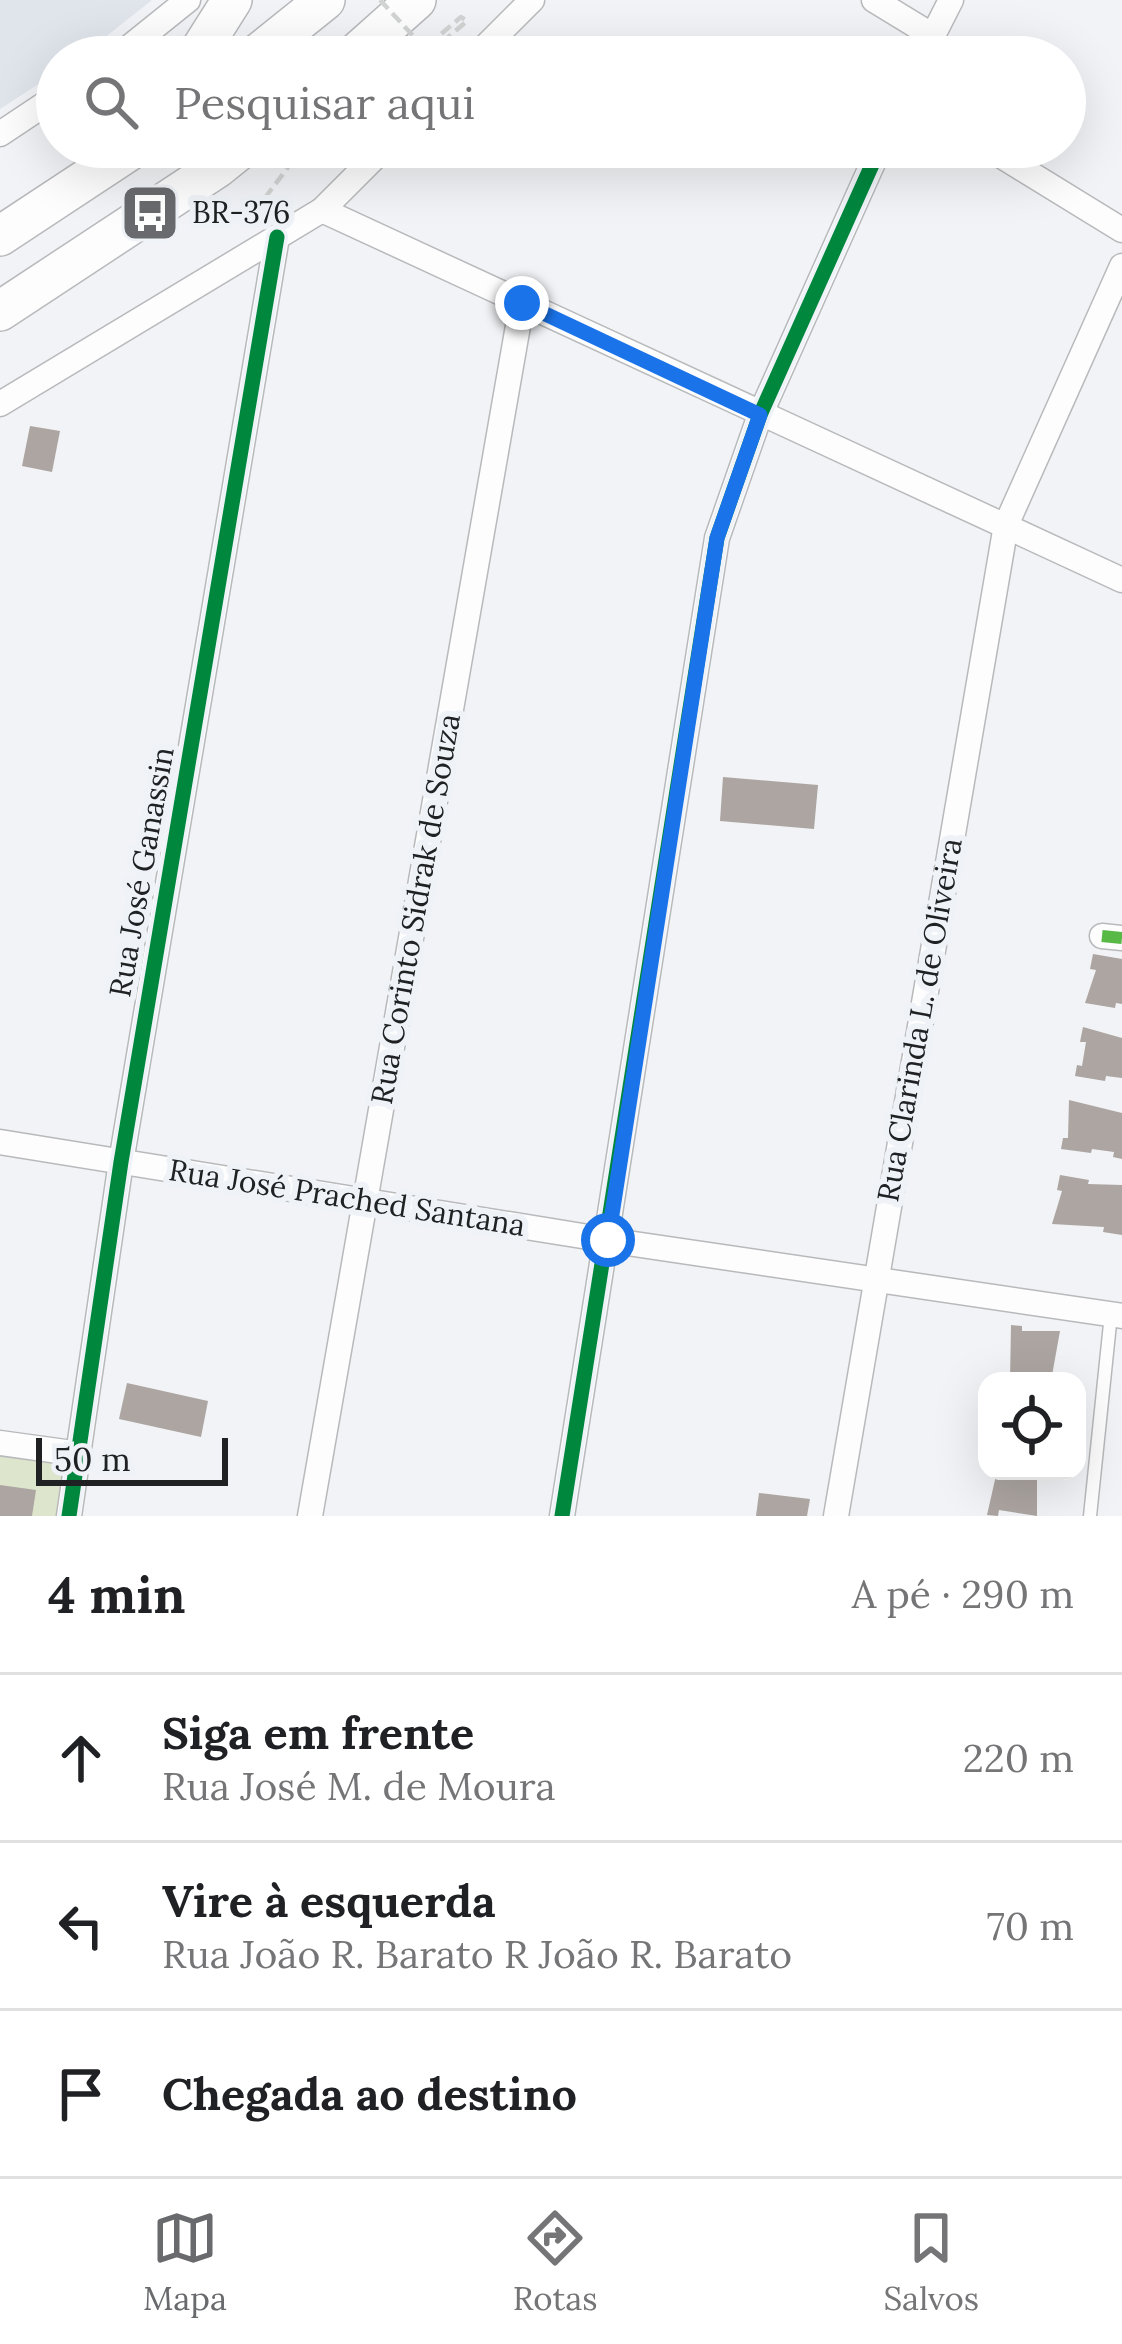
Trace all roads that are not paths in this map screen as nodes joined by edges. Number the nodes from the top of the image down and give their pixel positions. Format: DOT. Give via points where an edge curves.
graph roads {
  1 [pos="188,0"];
  2 [pos="232,0"];
  3 [pos="325,0"];
  4 [pos="416,0"];
  5 [pos="532,0"];
  6 [pos="874,0"];
  7 [pos="952,0"];
  8 [pos="143,36"];
  9 [pos="209,36"];
  10 [pos="280,36"];
  11 [pos="376,36"];
  12 [pos="496,36"];
  13 [pos="916,36"];
  14 [pos="933,36"];
  15 [pos="36,110"];
  16 [pos="0,134"];
  17 [pos="103,168"];
  18 [pos="217,168"];
  19 [pos="364,168"];
  20 [pos="871,168"];
  21 [pos="1021,168"];
  22 [pos="322,210"];
  23 [pos="1122,230"];
  24 [pos="0,236"];
  25 [pos="277,238"];
  26 [pos="1122,266"];
  27 [pos="522,303"];
  28 [pos="0,310"];
  29 [pos="2,402"];
  30 [pos="760,415"];
  31 [pos="0,430"];
  32 [pos="1006,525"];
  33 [pos="1122,580"];
  34 [pos="0,1142"];
  35 [pos="121,1162"];
  36 [pos="365,1201"];
  37 [pos="608,1240"];
  38 [pos="874,1280"];
  39 [pos="1117,1315"];
  40 [pos="0,1444"];
  41 [pos="80,1454"];
  42 [pos="69,1516"];
  43 [pos="310,1516"];
  44 [pos="562,1516"];
  45 [pos="836,1516"];
  46 [pos="1090,1516"];
  1 -- 8 [label="street"];
  2 -- 9 [label="highway"];
  3 -- 10 [label="highway"];
  4 -- 11 [label="highway"];
  5 -- 12 [label="street"];
  6 -- 13 [label="street"];
  7 -- 14 [label="street"];
  15 -- 16 [label="street"];
  17 -- 24 [label="highway"];
  18 -- 28 [label="highway"];
  19 -- 22 [label="street"];
  20 -- 30 [label="street"];
  21 -- 23 [label="street"];
  22 -- 25 [label="street"];
  22 -- 27 [label="street"];
  25 -- 29 [label="street"];
  25 -- 35 [label="street, Rua José Ganassin"];
  26 -- 32 [label="street, Rua Clarinda L. de Oliveira"];
  27 -- 30 [label="street"];
  27 -- 36 [label="street, Rua Corinto Sidrak de Souza"];
  29 -- 31 [label="street"];
  30 -- 32 [label="street"];
  30 -- 37 [label="street" via="717,538"];
  32 -- 33 [label="street"];
  32 -- 38 [label="street, Rua Clarinda L. de Oliveira"];
  34 -- 35 [label="street, Rua José Prached Santana"];
  35 -- 36 [label="street, Rua José Prached Santana"];
  35 -- 41 [label="street, Rua José Ganassin"];
  36 -- 37 [label="street, Rua José Prached Santana"];
  36 -- 43 [label="street, Rua Corinto Sidrak de Souza"];
  37 -- 38 [label="street, Rua José Prached Santana"];
  37 -- 44 [label="street"];
  38 -- 39 [label="street, Rua José Prached Santana"];
  38 -- 45 [label="street, Rua Clarinda L. de Oliveira"];
  39 -- 46 [label="lane"];
  40 -- 41 [label="street"];
  41 -- 42 [label="street, Rua José Ganassin"];
}
